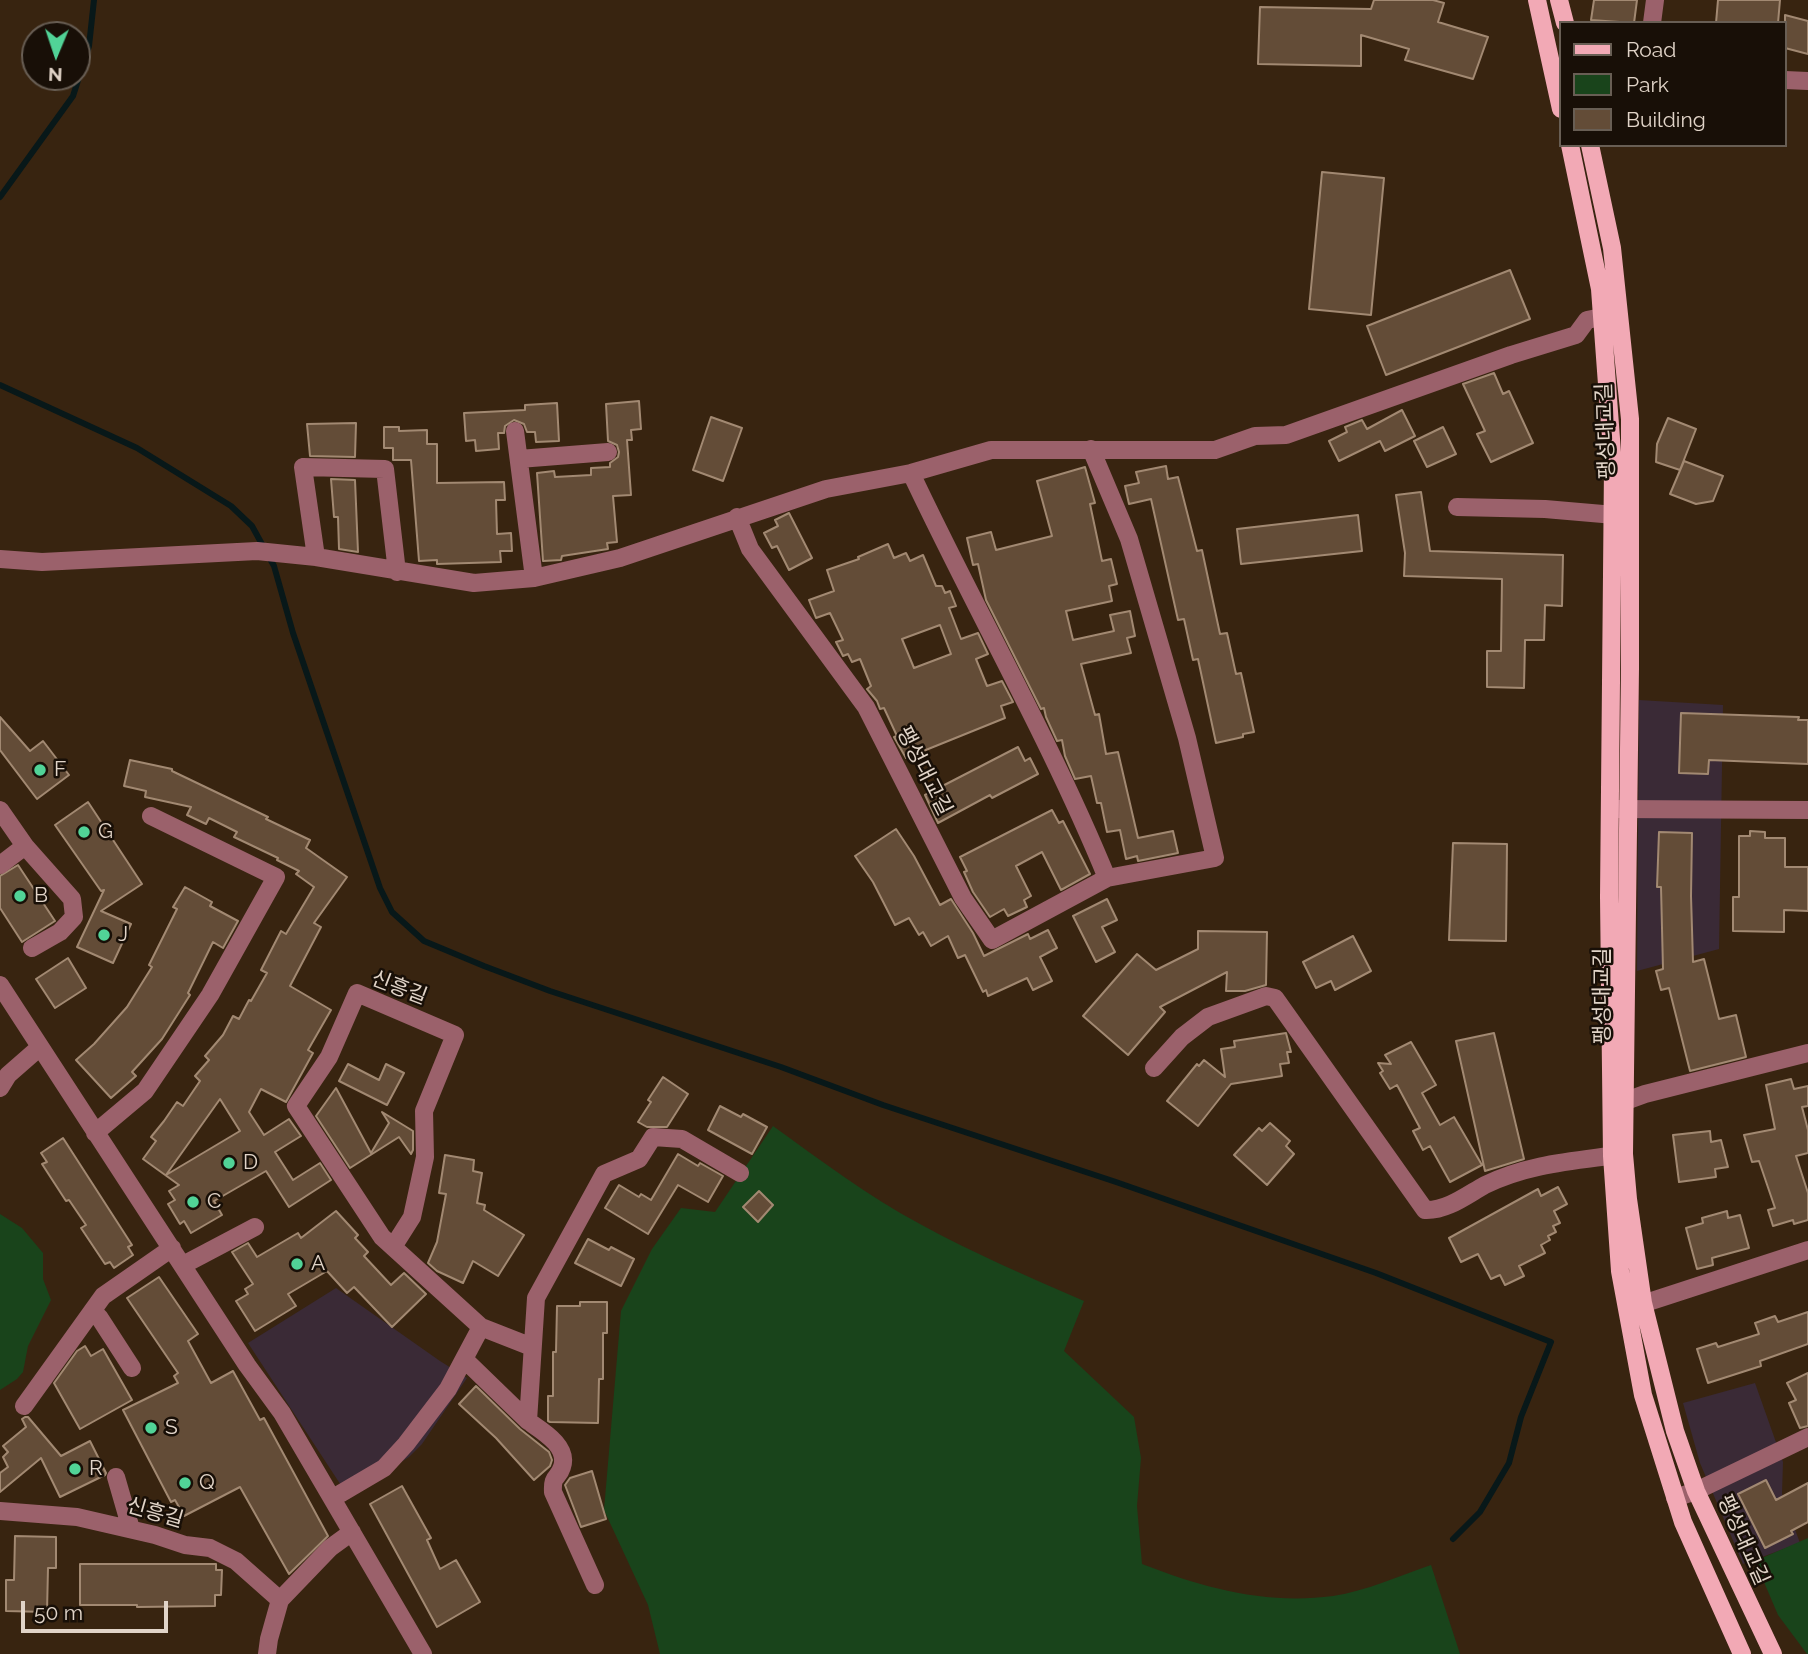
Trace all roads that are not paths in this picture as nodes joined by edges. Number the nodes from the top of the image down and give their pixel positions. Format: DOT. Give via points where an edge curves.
graph roads {
  1 [pos="1537,0"];
  2 [pos="1559,0"];
  3 [pos="1655,0"];
  4 [pos="1564,21"];
  5 [pos="1652,21"];
  6 [pos="1557,69"];
  7 [pos="1787,80"];
  8 [pos="1808,80"];
  9 [pos="1560,99"];
  10 [pos="1570,147"];
  11 [pos="1590,147"];
  12 [pos="1611,315"];
  13 [pos="515,431"];
  14 [pos="1091,449"];
  15 [pos="608,452"];
  16 [pos="519,459"];
  17 [pos="911,472"];
  18 [pos="1457,507"];
  19 [pos="1622,515"];
  20 [pos="737,517"];
  21 [pos="316,557"];
  22 [pos="0,559"];
  23 [pos="397,572"];
  24 [pos="534,578"];
  25 [pos="1619,809"];
  26 [pos="0,810"];
  27 [pos="1808,810"];
  28 [pos="151,816"];
  29 [pos="25,846"];
  30 [pos="0,864"];
  31 [pos="1107,878"];
  32 [pos="32,948"];
  33 [pos="0,985"];
  34 [pos="40,1046"];
  35 [pos="1808,1053"];
  36 [pos="1154,1068"];
  37 [pos="0,1088"];
  38 [pos="1618,1104"];
  39 [pos="95,1133"];
  40 [pos="1618,1155"];
  41 [pos="740,1173"];
  42 [pos="255,1227"];
  43 [pos="393,1247"];
  44 [pos="172,1248"];
  45 [pos="1808,1250"];
  46 [pos="183,1265"];
  47 [pos="1635,1306"];
  48 [pos="92,1311"];
  49 [pos="481,1326"];
  50 [pos="532,1347"];
  51 [pos="464,1359"];
  52 [pos="132,1368"];
  53 [pos="24,1406"];
  54 [pos="528,1421"];
  55 [pos="1808,1437"];
  56 [pos="116,1477"];
  57 [pos="1696,1491"];
  58 [pos="334,1498"];
  59 [pos="1675,1498"];
  60 [pos="0,1511"];
  61 [pos="131,1529"];
  62 [pos="352,1532"];
  63 [pos="595,1585"];
  64 [pos="280,1600"];
  65 [pos="1768,1646"];
  66 [pos="1737,1653"];
  67 [pos="267,1654"];
  68 [pos="423,1654"];
  1 -- 6 [label="main road"];
  2 -- 4 [label="main road"];
  3 -- 5 [label="street"];
  6 -- 9 [label="main road"];
  7 -- 8 [label="street"];
  10 -- 12 [label="main road" via="1600,289"];
  11 -- 12 [label="main road, 팽성대교길" via="1612,248"];
  12 -- 14 [label="street" via="1587,320 1576,335 1286,435 1255,436 1215,450"];
  12 -- 19 [label="main road, 팽성대교길" via="1630,419"];
  13 -- 16 [label="street"];
  14 -- 17 [label="street" via="991,450"];
  14 -- 31 [label="street, 팽성대교길" via="1133,552 1187,738 1215,858"];
  15 -- 16 [label="street"];
  16 -- 24 [label="street"];
  17 -- 20 [label="street" via="826,489"];
  17 -- 31 [label="street" via="1076,803"];
  18 -- 19 [label="street"];
  19 -- 25 [label="main road, 팽성대교길"];
  20 -- 24 [label="street" via="620,558"];
  20 -- 31 [label="street, 팽성대교길" via="750,549 866,707 963,898 992,940"];
  21 -- 22 [label="street" via="264,551 42,562"];
  21 -- 23 [label="street"];
  21 -- 23 [label="street" via="303,467 385,469"];
  23 -- 24 [label="street" via="474,583"];
  25 -- 27 [label="street"];
  25 -- 38 [label="main road, 팽성대교길"];
  26 -- 29 [label="street"];
  28 -- 39 [label="street" via="276,877 210,995 145,1091"];
  29 -- 30 [label="street"];
  29 -- 32 [label="street" via="72,899 74,917 60,932"];
  33 -- 34 [label="street"];
  34 -- 37 [label="street"];
  34 -- 39 [label="street"];
  35 -- 38 [label="street"];
  36 -- 40 [label="street" via="1208,1017 1266,996 1275,998 1425,1210 1443,1208 1509,1173"];
  38 -- 40 [label="main road, 팽성대교길"];
  39 -- 44 [label="street"];
  40 -- 47 [label="main road, 팽성대교길" via="1628,1199"];
  41 -- 50 [label="street" via="682,1139 653,1138 639,1159 604,1174 536,1298"];
  42 -- 46 [label="street"];
  43 -- 43 [label="street, 신흥길" via="296,1107 328,1057 357,993 455,1035 424,1111 425,1157 411,1217"];
  43 -- 49 [label="street, 신흥길"];
  44 -- 46 [label="street"];
  44 -- 48 [label="street" via="108,1291"];
  45 -- 47 [label="street"];
  46 -- 58 [label="street"];
  47 -- 57 [label="main road, 팽성대교길"];
  47 -- 59 [label="main road" via="1643,1395"];
  48 -- 52 [label="street"];
  48 -- 53 [label="street"];
  49 -- 50 [label="street, 신흥길"];
  49 -- 51 [label="street"];
  50 -- 54 [label="street"];
  51 -- 54 [label="street"];
  51 -- 58 [label="street" via="448,1389 384,1468"];
  54 -- 63 [label="street" via="554,1440 562,1453 563,1466 553,1481 553,1492"];
  55 -- 57 [label="street"];
  56 -- 61 [label="street"];
  57 -- 59 [label="street"];
  57 -- 65 [label="main road, 팽성대교길"];
  58 -- 62 [label="street"];
  59 -- 66 [label="main road"];
  60 -- 61 [label="street, 신흥길" via="77,1517"];
  61 -- 64 [label="street, 신흥길" via="210,1548 236,1561"];
  62 -- 64 [label="street"];
  62 -- 68 [label="street"];
  64 -- 67 [label="street"];
  65 -- 66 [label="main road"];
}
